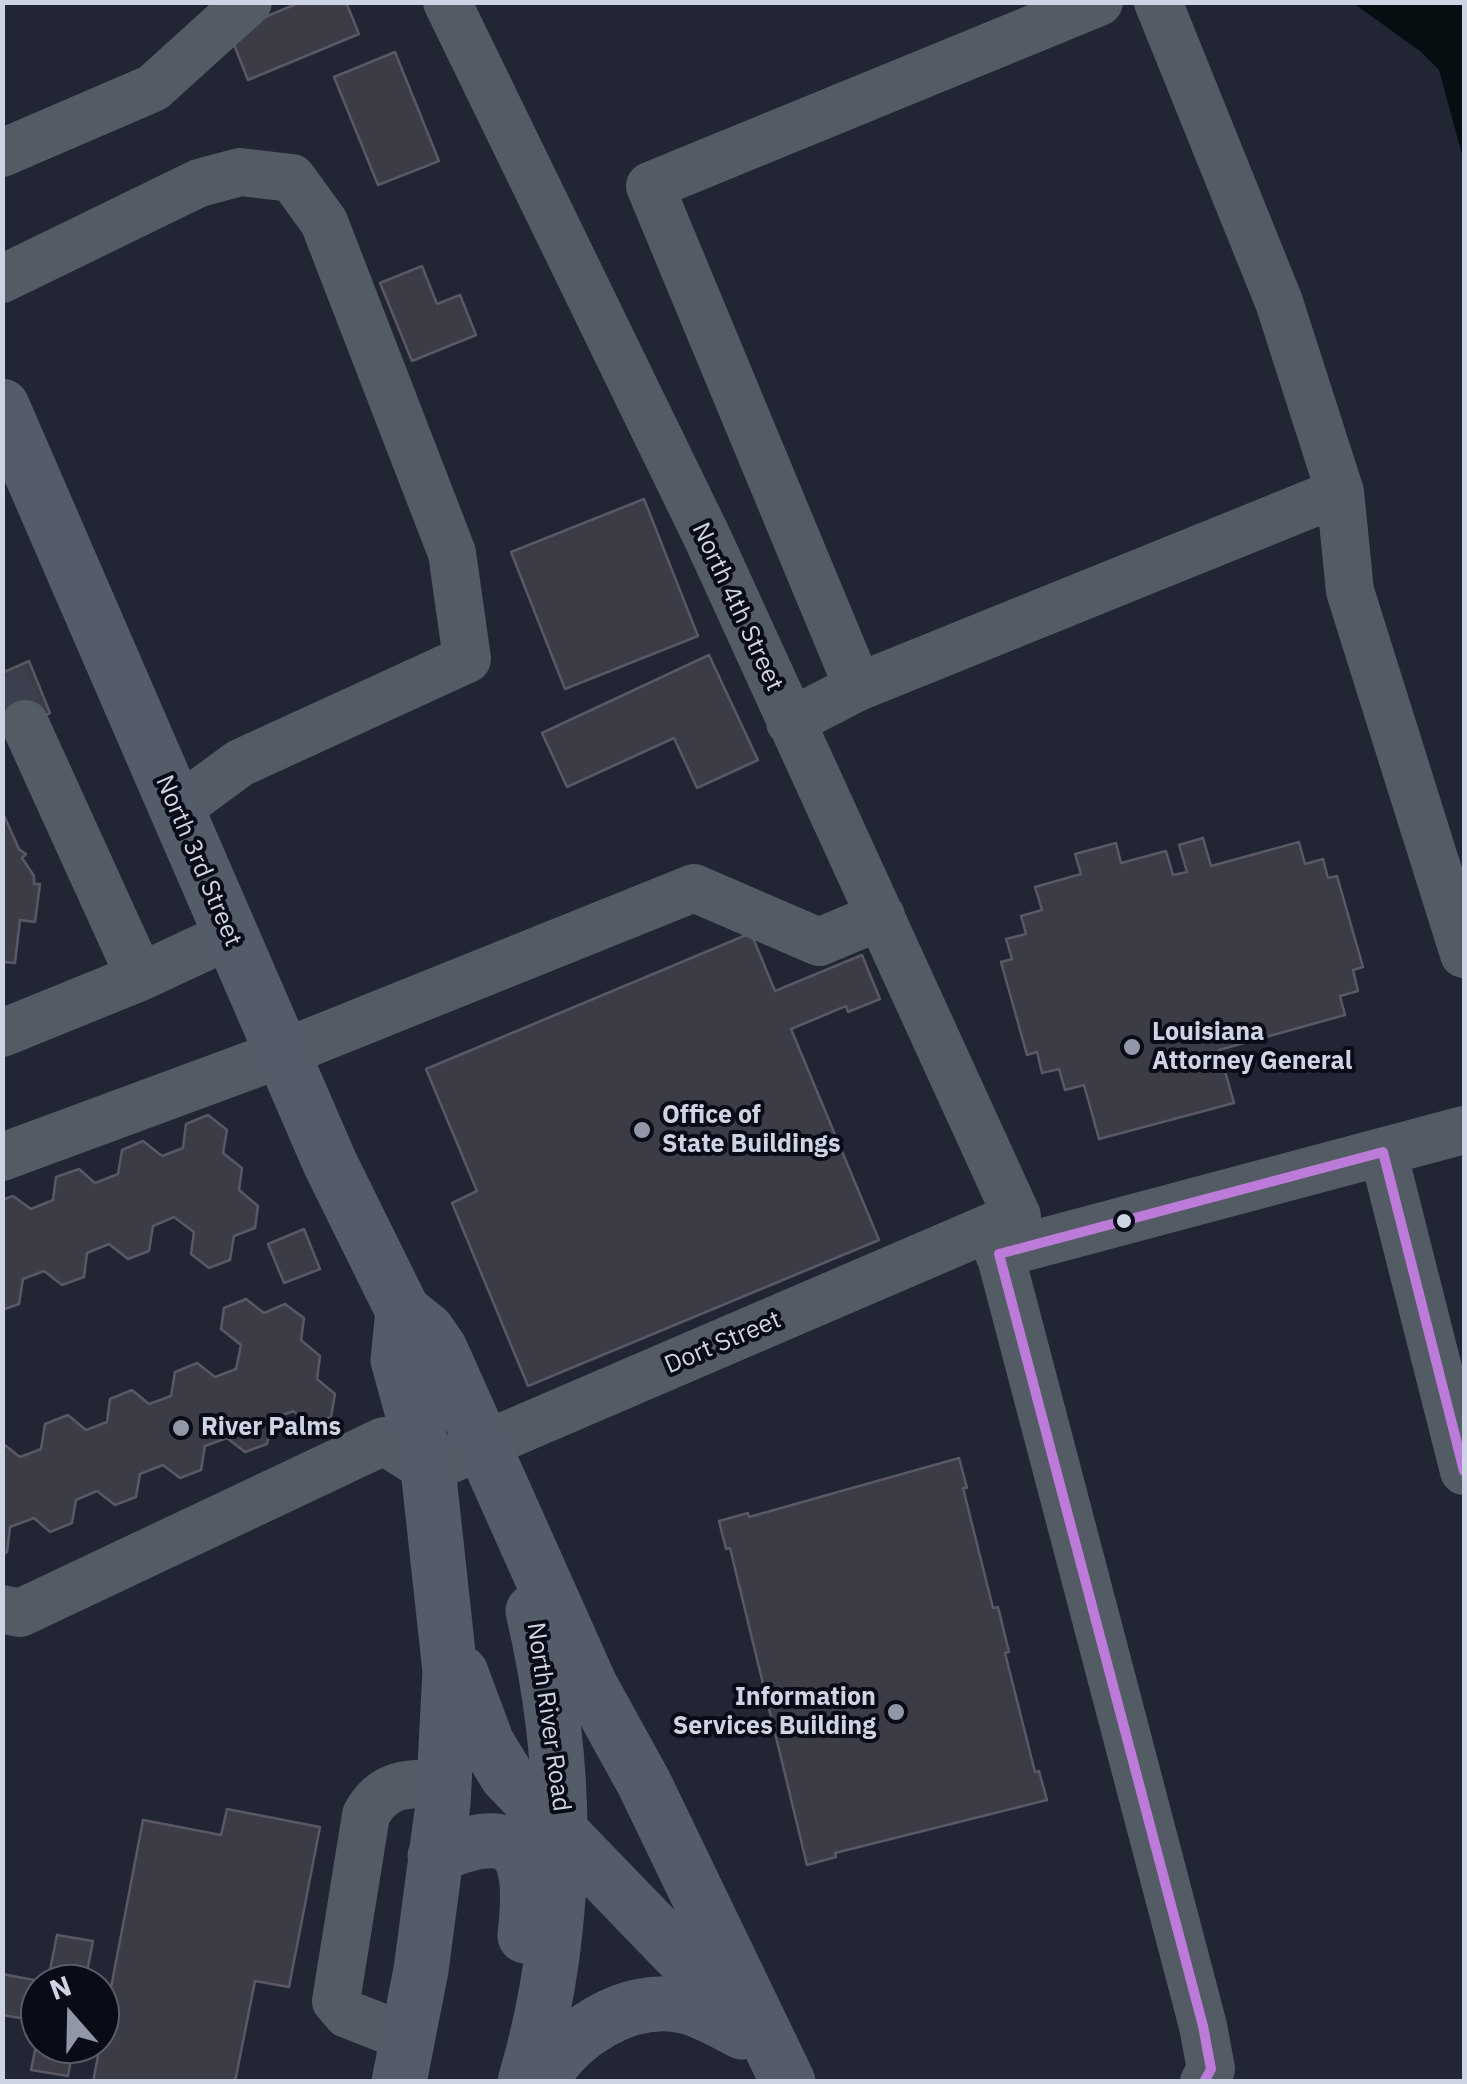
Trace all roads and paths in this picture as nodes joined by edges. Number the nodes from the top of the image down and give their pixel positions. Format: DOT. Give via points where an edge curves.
graph roads {
  1 [pos="248,2"];
  2 [pos="447,2"];
  3 [pos="1098,2"];
  4 [pos="1158,2"];
  5 [pos="2,154"];
  6 [pos="2,279"];
  7 [pos="2,406"];
  8 [pos="1340,492"];
  9 [pos="858,687"];
  10 [pos="790,722"];
  11 [pos="25,724"];
  12 [pos="176,810"];
  13 [pos="881,916"];
  14 [pos="230,935"];
  15 [pos="1464,954"];
  16 [pos="140,977"];
  17 [pos="2,1032"];
  18 [pos="281,1054"];
  19 [pos="1464,1130"];
  20 [pos="1383,1152"];
  21 [pos="2,1157"];
  22 [pos="1003,1232"];
  23 [pos="403,1311"];
  24 [pos="488,1460"];
  25 [pos="428,1469"];
  26 [pos="1464,1471"];
  27 [pos="443,1599"];
  28 [pos="2,1609"];
  29 [pos="444,1783"];
  30 [pos="563,1837"];
  31 [pos="435,1856"];
  32 [pos="403,2060"];
  33 [pos="777,2063"];
  34 [pos="498,2082"];
  35 [pos="525,2082"];
  36 [pos="540,2082"];
  37 [pos="1204,2082"];
  1 -- 5 [label="street" via="153,88"];
  2 -- 10 [label="street, North 4th Street"];
  3 -- 9 [label="street" via="650,186"];
  4 -- 8 [label="street" via="1279,302"];
  6 -- 12 [label="street" via="198,183 240,172 292,178 324,222 452,552 467,659 240,763"];
  7 -- 12 [label="main road, North 3rd Street"];
  8 -- 9 [label="street"];
  8 -- 15 [label="street" via="1350,591"];
  9 -- 10 [label="street"];
  10 -- 13 [label="street, North 4th Street"];
  11 -- 16 [label="street"];
  12 -- 14 [label="main road, North 3rd Street"];
  13 -- 18 [label="street" via="819,942 694,888"];
  13 -- 22 [label="street, North 4th Street"];
  14 -- 16 [label="street"];
  14 -- 18 [label="main road, North 3rd Street"];
  16 -- 17 [label="street"];
  18 -- 21 [label="street"];
  18 -- 23 [label="main road, North 3rd Street"];
  19 -- 20 [label="street, Dort Street"];
  20 -- 22 [label="street, Dort Street"];
  20 -- 26 [label="street"];
  22 -- 24 [label="street, Dort Street"];
  22 -- 37 [label="street, North 4th Street" via="1203,2026 1211,2069"];
  23 -- 24 [label="main road, North 3rd Street" via="440,1349"];
  23 -- 25 [label="main road" via="398,1360"];
  24 -- 25 [label="street, Dort Street"];
  24 -- 30 [label="main road, North River Road" via="518,1542 544,1660"];
  24 -- 33 [label="main road" via="590,1686"];
  25 -- 27 [label="main road"];
  25 -- 28 [label="street" via="384,1441 20,1613"];
  27 -- 29 [label="main road" via="450,1670"];
  27 -- 30 [label="main road" via="486,1743"];
  29 -- 31 [label="main road"];
  29 -- 32 [label="street" via="398,1784 374,1800 366,1815 336,2001"];
  30 -- 33 [label="main road"];
  30 -- 35 [label="main road, North River Road" via="550,1978"];
  31 -- 32 [label="main road"];
  31 -- 34 [label="main road" via="473,1839 497,1839 516,1849 528,1872 519,1986"];
  33 -- 36 [label="main road" via="700,2011 655,2004 574,2037"];
}
